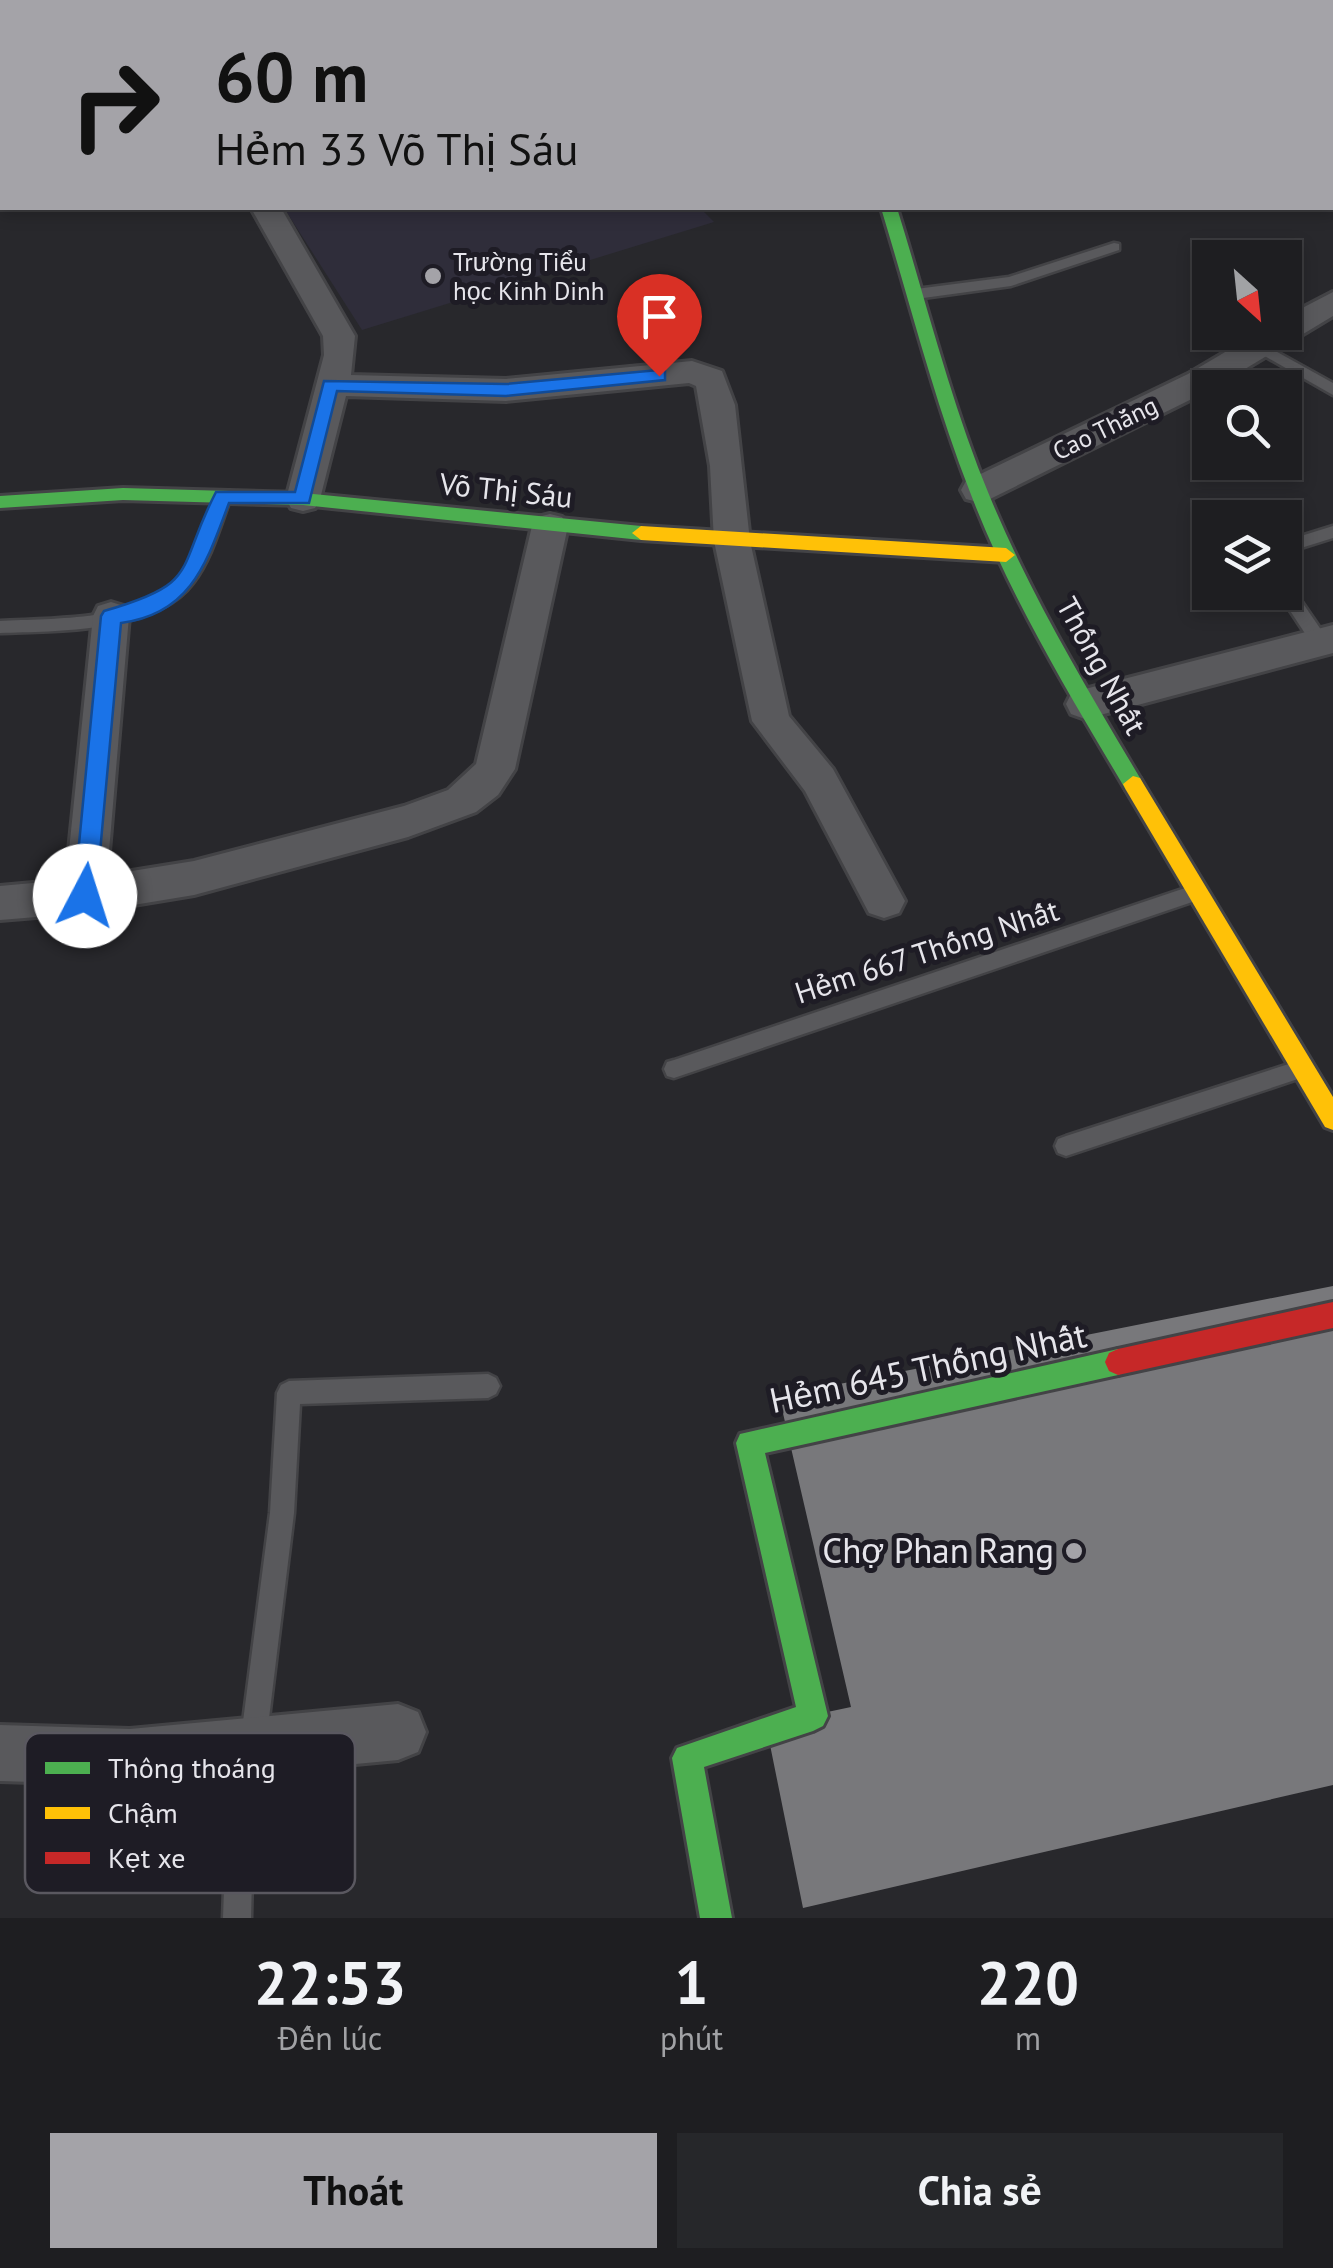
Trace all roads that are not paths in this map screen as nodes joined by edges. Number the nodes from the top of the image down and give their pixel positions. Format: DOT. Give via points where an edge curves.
graph roads {
  1 [pos="267,210"];
  2 [pos="889,210"];
  3 [pos="1114,248"];
  4 [pos="916,294"];
  5 [pos="1333,302"];
  6 [pos="1302,321"];
  7 [pos="1254,350"];
  8 [pos="1290,350"];
  9 [pos="330,385"];
  10 [pos="1333,390"];
  11 [pos="978,490"];
  12 [pos="222,496"];
  13 [pos="302,499"];
  14 [pos="0,502"];
  15 [pos="550,526"];
  16 [pos="1333,532"];
  17 [pos="732,541"];
  18 [pos="1302,542"];
  19 [pos="1006,555"];
  20 [pos="1301,610"];
  21 [pos="111,616"];
  22 [pos="0,627"];
  23 [pos="1327,641"];
  24 [pos="1085,704"];
  25 [pos="1198,892"];
  26 [pos="85,896"];
  27 [pos="884,901"];
  28 [pos="0,903"];
  29 [pos="674,1068"];
  30 [pos="1302,1068"];
  31 [pos="1333,1119"];
  32 [pos="1066,1146"];
  33 [pos="1333,1315"];
  34 [pos="488,1386"];
  35 [pos="398,1732"];
  36 [pos="250,1733"];
  37 [pos="355,1736"];
  38 [pos="0,1753"];
  39 [pos="25,1754"];
  40 [pos="239,1893"];
  41 [pos="238,1918"];
  42 [pos="716,1918"];
  1 -- 9 [label="street" via="340,336"];
  2 -- 4 [label="street, Thống Nhất"];
  3 -- 4 [label="lane" via="1011,281"];
  4 -- 11 [label="street, Thống Nhất"];
  5 -- 6 [label="street, Cao Thắng"];
  7 -- 11 [label="street, Cao Thắng"];
  8 -- 10 [label="lane"];
  9 -- 13 [label="street"];
  9 -- 17 [label="street" via="506,390 692,372 710,380 718,405"];
  11 -- 19 [label="street, Thống Nhất"];
  12 -- 13 [label="street, Võ Thị Sáu"];
  12 -- 14 [label="street, Võ Thị Sáu"];
  12 -- 21 [label="lane" via="184,584 169,598"];
  13 -- 15 [label="street, Võ Thị Sáu"];
  15 -- 17 [label="street, Võ Thị Sáu"];
  15 -- 26 [label="street" via="495,768 484,784 462,801 408,820 194,878"];
  16 -- 18 [label="lane"];
  17 -- 19 [label="street, Võ Thị Sáu"];
  17 -- 27 [label="street" via="771,721 819,780"];
  19 -- 24 [label="street, Thống Nhất"];
  20 -- 23 [label="lane"];
  21 -- 22 [label="lane"];
  21 -- 26 [label="street"];
  23 -- 24 [label="street"];
  24 -- 25 [label="street, Thống Nhất"];
  25 -- 29 [label="lane, Hẻm 667 Thống Nhất"];
  25 -- 30 [label="street, Thống Nhất"];
  26 -- 28 [label="street"];
  30 -- 31 [label="street, Thống Nhất"];
  30 -- 32 [label="lane"];
  33 -- 42 [label="street, Hẻm 645 Thống Nhất" via="749,1443 813,1716 687,1758"];
  34 -- 36 [label="lane" via="289,1393 282,1512"];
  35 -- 37 [label="street"];
  38 -- 39 [label="street"];
  40 -- 41 [label="lane"];
}
